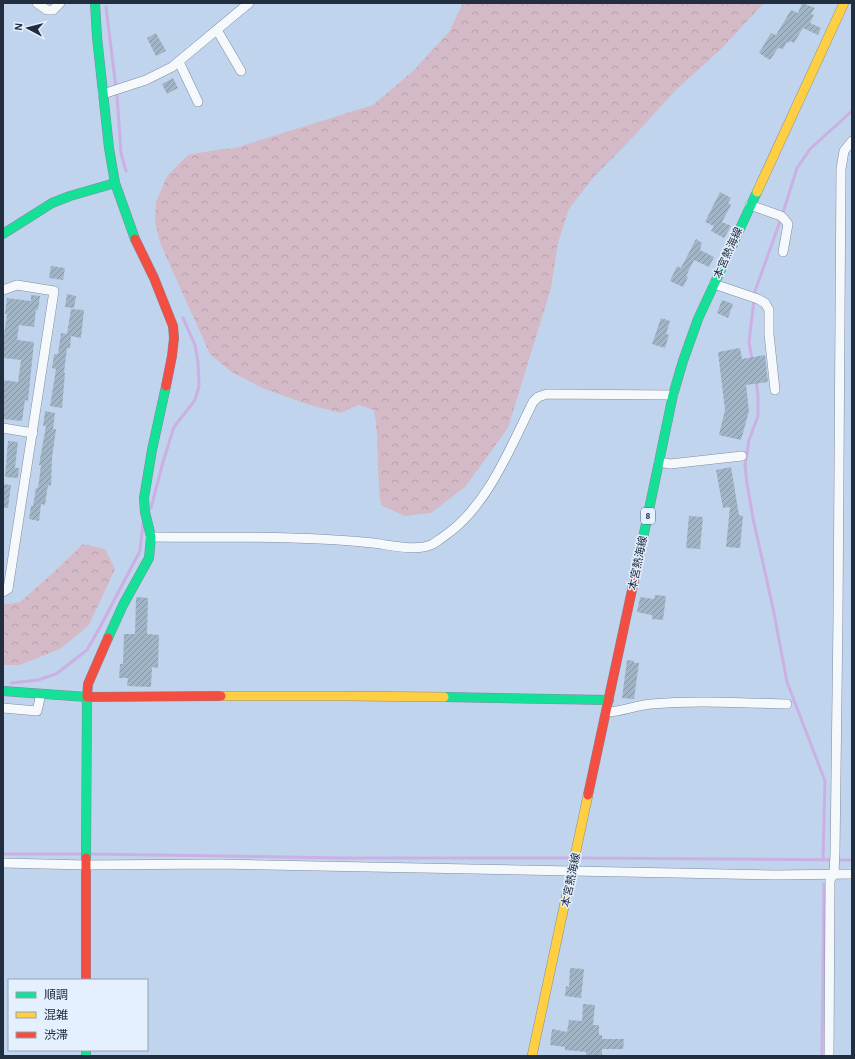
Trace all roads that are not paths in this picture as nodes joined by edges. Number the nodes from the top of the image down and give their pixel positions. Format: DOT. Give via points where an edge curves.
graph roads {
  1 [pos="37,3"];
  2 [pos="60,3"];
  3 [pos="96,3"];
  4 [pos="249,3"];
  5 [pos="844,3"];
  6 [pos="217,30"];
  7 [pos="179,62"];
  8 [pos="241,71"];
  9 [pos="103,94"];
  10 [pos="198,102"];
  11 [pos="852,141"];
  12 [pos="115,183"];
  13 [pos="750,205"];
  14 [pos="3,234"];
  15 [pos="783,252"];
  16 [pos="714,284"];
  17 [pos="3,290"];
  18 [pos="775,390"];
  19 [pos="673,395"];
  20 [pos="3,428"];
  21 [pos="33,433"];
  22 [pos="742,456"];
  23 [pos="659,462"];
  24 [pos="151,537"];
  25 [pos="3,592"];
  26 [pos="3,691"];
  27 [pos="41,694"];
  28 [pos="87,697"];
  29 [pos="609,700"];
  30 [pos="787,704"];
  31 [pos="3,708"];
  32 [pos="606,712"];
  33 [pos="3,863"];
  34 [pos="86,864"];
  35 [pos="573,870"];
  36 [pos="834,874"];
  37 [pos="852,874"];
  38 [pos="86,979"];
  39 [pos="532,1056"];
  40 [pos="829,1056"];
  1 -- 2 [label="street" via="53,10"];
  3 -- 9 [label="street"];
  4 -- 6 [label="street"];
  5 -- 13 [label="street, 本宮熱海線 / 8"];
  6 -- 7 [label="street"];
  6 -- 8 [label="street"];
  7 -- 9 [label="street" via="146,80"];
  7 -- 10 [label="street"];
  9 -- 12 [label="street"];
  11 -- 36 [label="street" via="842,157 841,177"];
  12 -- 14 [label="street" via="52,203"];
  12 -- 24 [label="street" via="136,242 173,326 172,356 144,498"];
  13 -- 15 [label="street" via="782,218 788,224"];
  13 -- 16 [label="street, 本宮熱海線 / 8"];
  16 -- 18 [label="street" via="765,303 769,310"];
  16 -- 19 [label="street, 本宮熱海線 / 8" via="685,354"];
  17 -- 21 [label="street" via="17,285 54,291"];
  19 -- 23 [label="street, 本宮熱海線 / 8"];
  19 -- 24 [label="street" via="547,394 538,397 478,503 452,531 433,544 422,547 343,540"];
  20 -- 21 [label="street"];
  21 -- 25 [label="street" via="8,589"];
  22 -- 23 [label="street" via="670,464"];
  23 -- 29 [label="street, 本宮熱海線 / 8"];
  24 -- 28 [label="street" via="149,558 123,605 93,671"];
  26 -- 27 [label="street"];
  27 -- 28 [label="street"];
  27 -- 31 [label="street" via="37,711"];
  28 -- 29 [label="street" via="345,696"];
  28 -- 34 [label="street"];
  29 -- 32 [label="street, 本宮熱海線 / 8"];
  30 -- 32 [label="street" via="673,702"];
  32 -- 35 [label="street, 本宮熱海線 / 8"];
  33 -- 34 [label="street"];
  34 -- 35 [label="street"];
  34 -- 38 [label="street"];
  35 -- 36 [label="street"];
  35 -- 39 [label="street, 本宮熱海線 / 8"];
  36 -- 37 [label="street"];
  36 -- 40 [label="street" via="830,880"];
}
